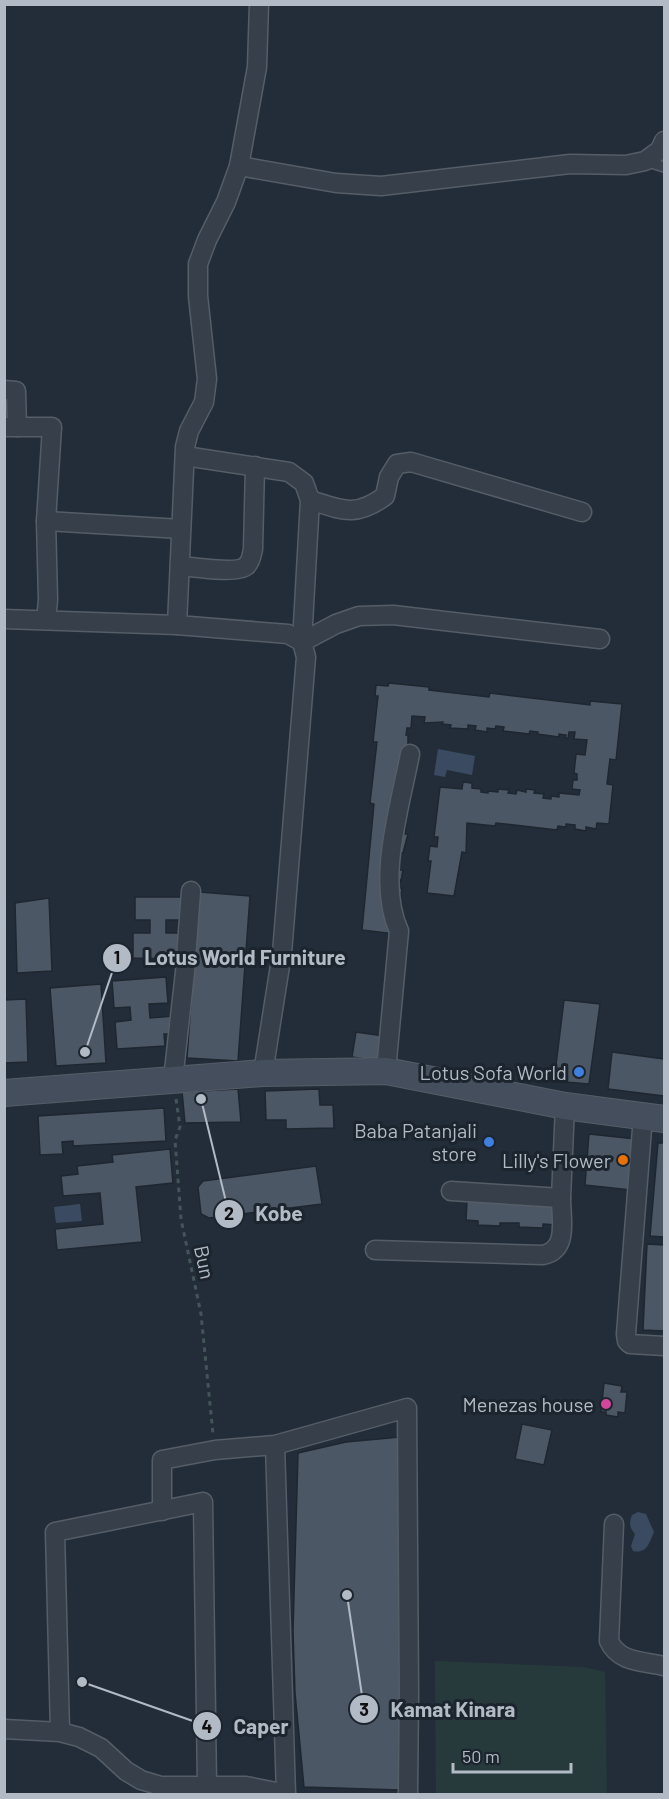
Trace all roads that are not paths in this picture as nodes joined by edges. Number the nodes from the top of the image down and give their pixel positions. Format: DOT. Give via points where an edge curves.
graph roads {
  1 [pos="259,4"];
  2 [pos="664,141"];
  3 [pos="645,161"];
  4 [pos="239,166"];
  5 [pos="664,167"];
  6 [pos="4,390"];
  7 [pos="10,427"];
  8 [pos="185,456"];
  9 [pos="255,466"];
  10 [pos="310,500"];
  11 [pos="582,512"];
  12 [pos="46,521"];
  13 [pos="182,529"];
  14 [pos="180,566"];
  15 [pos="4,619"];
  16 [pos="46,620"];
  17 [pos="177,625"];
  18 [pos="600,639"];
  19 [pos="302,642"];
  20 [pos="410,754"];
  21 [pos="191,891"];
  22 [pos="386,1071"];
  23 [pos="263,1073"];
  24 [pos="173,1080"];
  25 [pos="4,1094"];
  26 [pos="565,1106"];
  27 [pos="654,1118"];
  28 [pos="451,1191"];
  29 [pos="561,1198"];
  30 [pos="375,1250"];
  31 [pos="664,1346"];
  32 [pos="275,1445"];
  33 [pos="162,1511"];
  34 [pos="614,1524"];
  35 [pos="664,1666"];
  36 [pos="4,1729"];
  37 [pos="60,1732"];
  38 [pos="138,1787"];
  39 [pos="196,1789"];
  40 [pos="286,1794"];
  41 [pos="408,1794"];
  1 -- 4 [label="street" via="257,67"];
  2 -- 3 [label="street" via="660,150"];
  3 -- 4 [label="street" via="626,165 570,164 381,186 336,183"];
  3 -- 5 [label="lane"];
  4 -- 8 [label="street" via="198,264 207,379 204,402 189,431"];
  6 -- 7 [label="street" via="16,391"];
  7 -- 12 [label="street" via="52,427"];
  8 -- 9 [label="street"];
  8 -- 13 [label="street"];
  9 -- 10 [label="street" via="289,472 304,483"];
  9 -- 14 [label="street" via="253,549 246,566 236,570"];
  10 -- 11 [label="street" via="346,511 369,507 385,496 397,464 411,462"];
  10 -- 19 [label="street"];
  12 -- 13 [label="street"];
  12 -- 16 [label="street"];
  13 -- 14 [label="street"];
  14 -- 17 [label="street"];
  15 -- 16 [label="street"];
  16 -- 17 [label="street"];
  17 -- 19 [label="street" via="288,634"];
  18 -- 19 [label="street" via="393,615 359,616"];
  19 -- 23 [label="street" via="306,657 282,953"];
  20 -- 22 [label="street" via="389,892 392,916 399,931"];
  21 -- 24 [label="street"];
  22 -- 23 [label="main road"];
  22 -- 26 [label="main road"];
  23 -- 24 [label="main road"];
  24 -- 25 [label="main road"];
  26 -- 27 [label="main road"];
  26 -- 29 [label="street"];
  27 -- 31 [label="street" via="626,1334 630,1344"];
  28 -- 29 [label="street"];
  29 -- 30 [label="street" via="561,1241 551,1253"];
  32 -- 33 [label="street" via="162,1460"];
  32 -- 40 [label="street"];
  32 -- 41 [label="street" via="407,1408"];
  33 -- 37 [label="street" via="55,1532"];
  33 -- 39 [label="street" via="203,1502"];
  34 -- 35 [label="street" via="609,1641 620,1656"];
  36 -- 37 [label="street"];
  37 -- 38 [label="street" via="101,1748"];
  38 -- 39 [label="street"];
  39 -- 40 [label="street" via="246,1786"];
}
